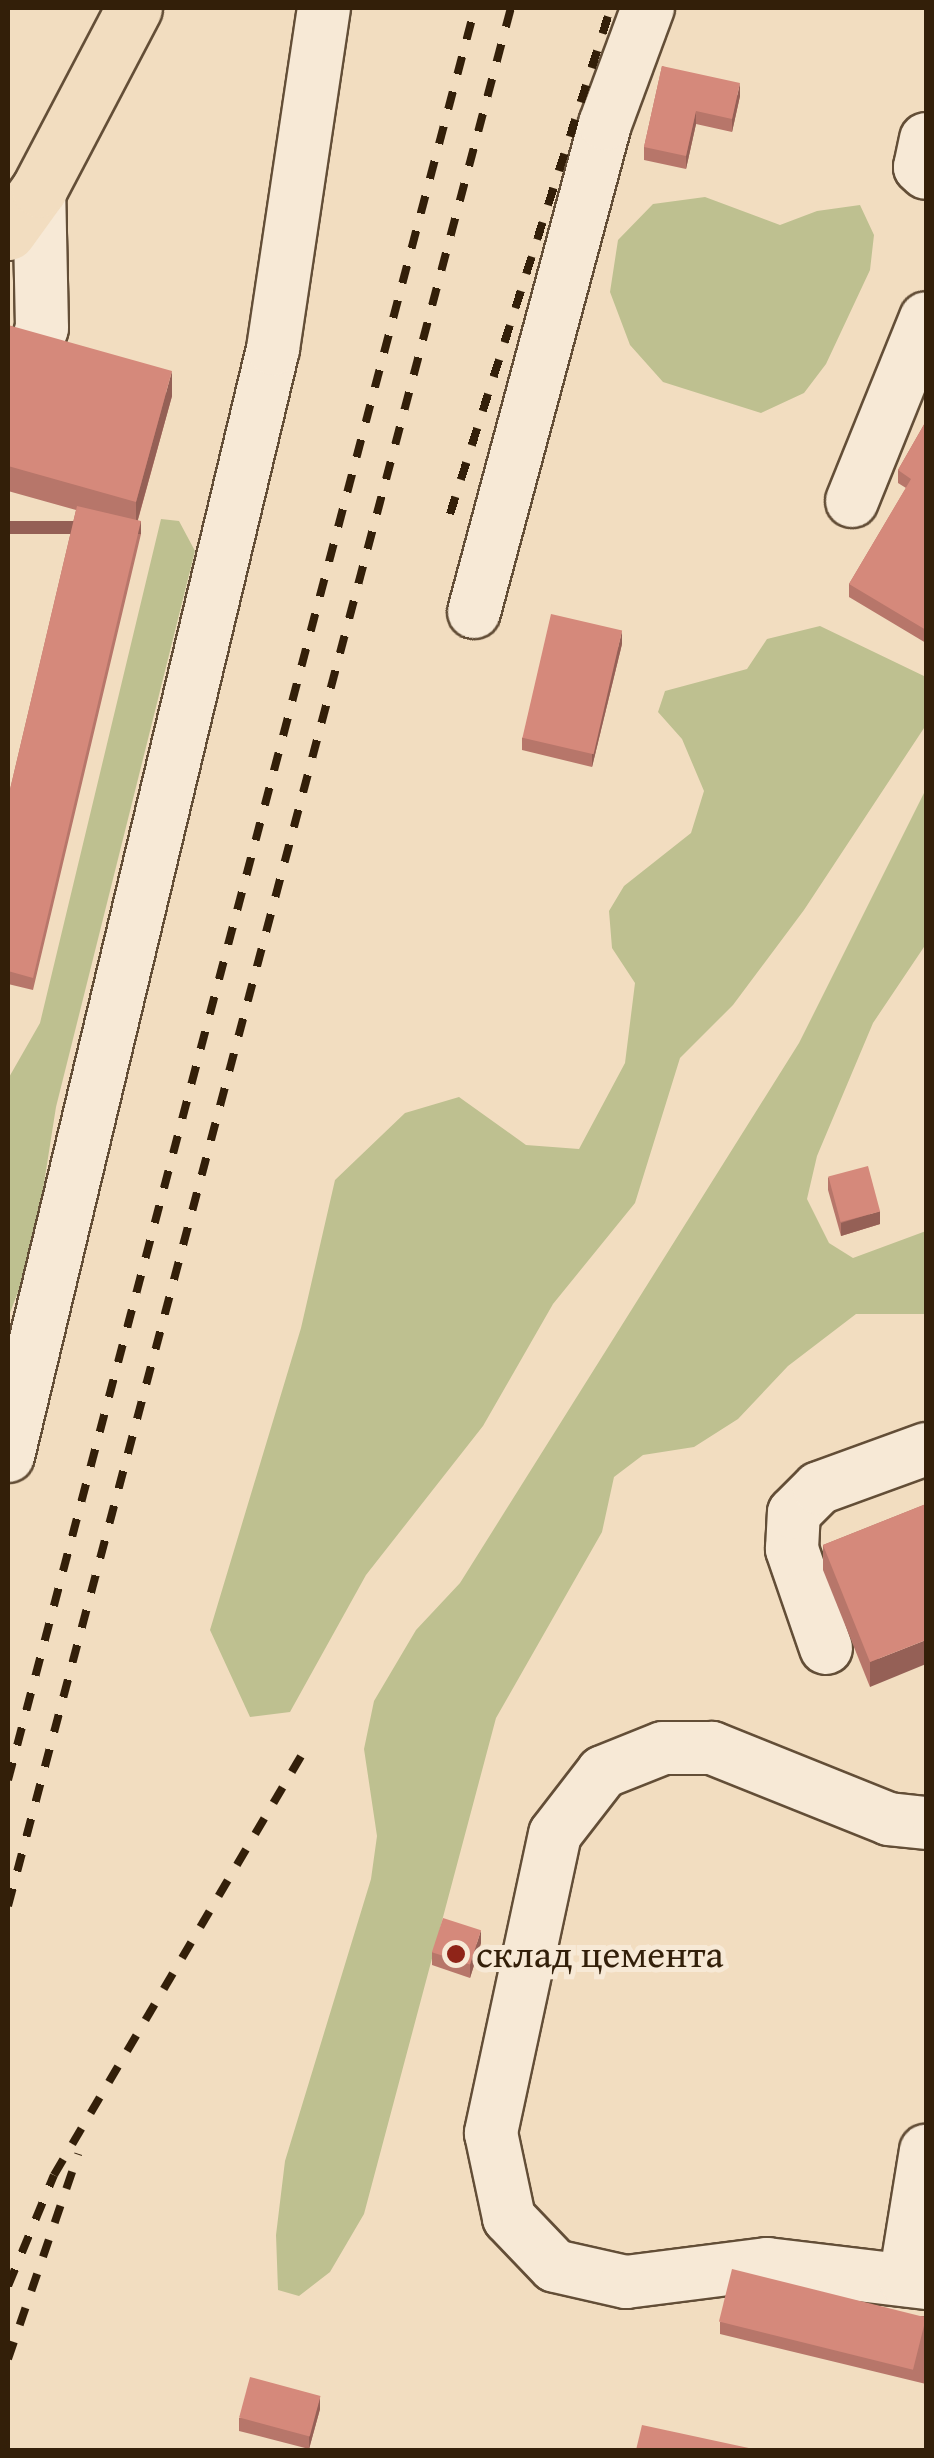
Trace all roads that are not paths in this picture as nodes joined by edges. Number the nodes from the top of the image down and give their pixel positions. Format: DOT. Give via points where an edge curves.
graph roads {
  1 [pos="134,8"];
  2 [pos="324,8"];
  3 [pos="648,8"];
  4 [pos="926,140"];
  5 [pos="926,173"];
  6 [pos="23,210"];
  7 [pos="926,318"];
  8 [pos="33,357"];
  9 [pos="852,501"];
  10 [pos="474,612"];
  11 [pos="926,1449"];
  12 [pos="8,1456"];
  13 [pos="826,1648"];
  14 [pos="926,1823"];
  15 [pos="926,2151"];
  16 [pos="916,2281"];
  1 -- 6 [label="main road"];
  2 -- 12 [label="lane" via="273,349"];
  3 -- 10 [label="lane" via="605,124"];
  4 -- 5 [label="lane" via="920,167"];
  6 -- 8 [label="lane" via="42,328"];
  7 -- 9 [label="lane"];
  11 -- 13 [label="lane" via="820,1488 794,1513 792,1548"];
  14 -- 16 [label="lane" via="889,1819 712,1748 663,1748 604,1772 555,1834 491,2133 510,2218 556,2266 626,2282 767,2264"];
  15 -- 16 [label="lane"];
}
